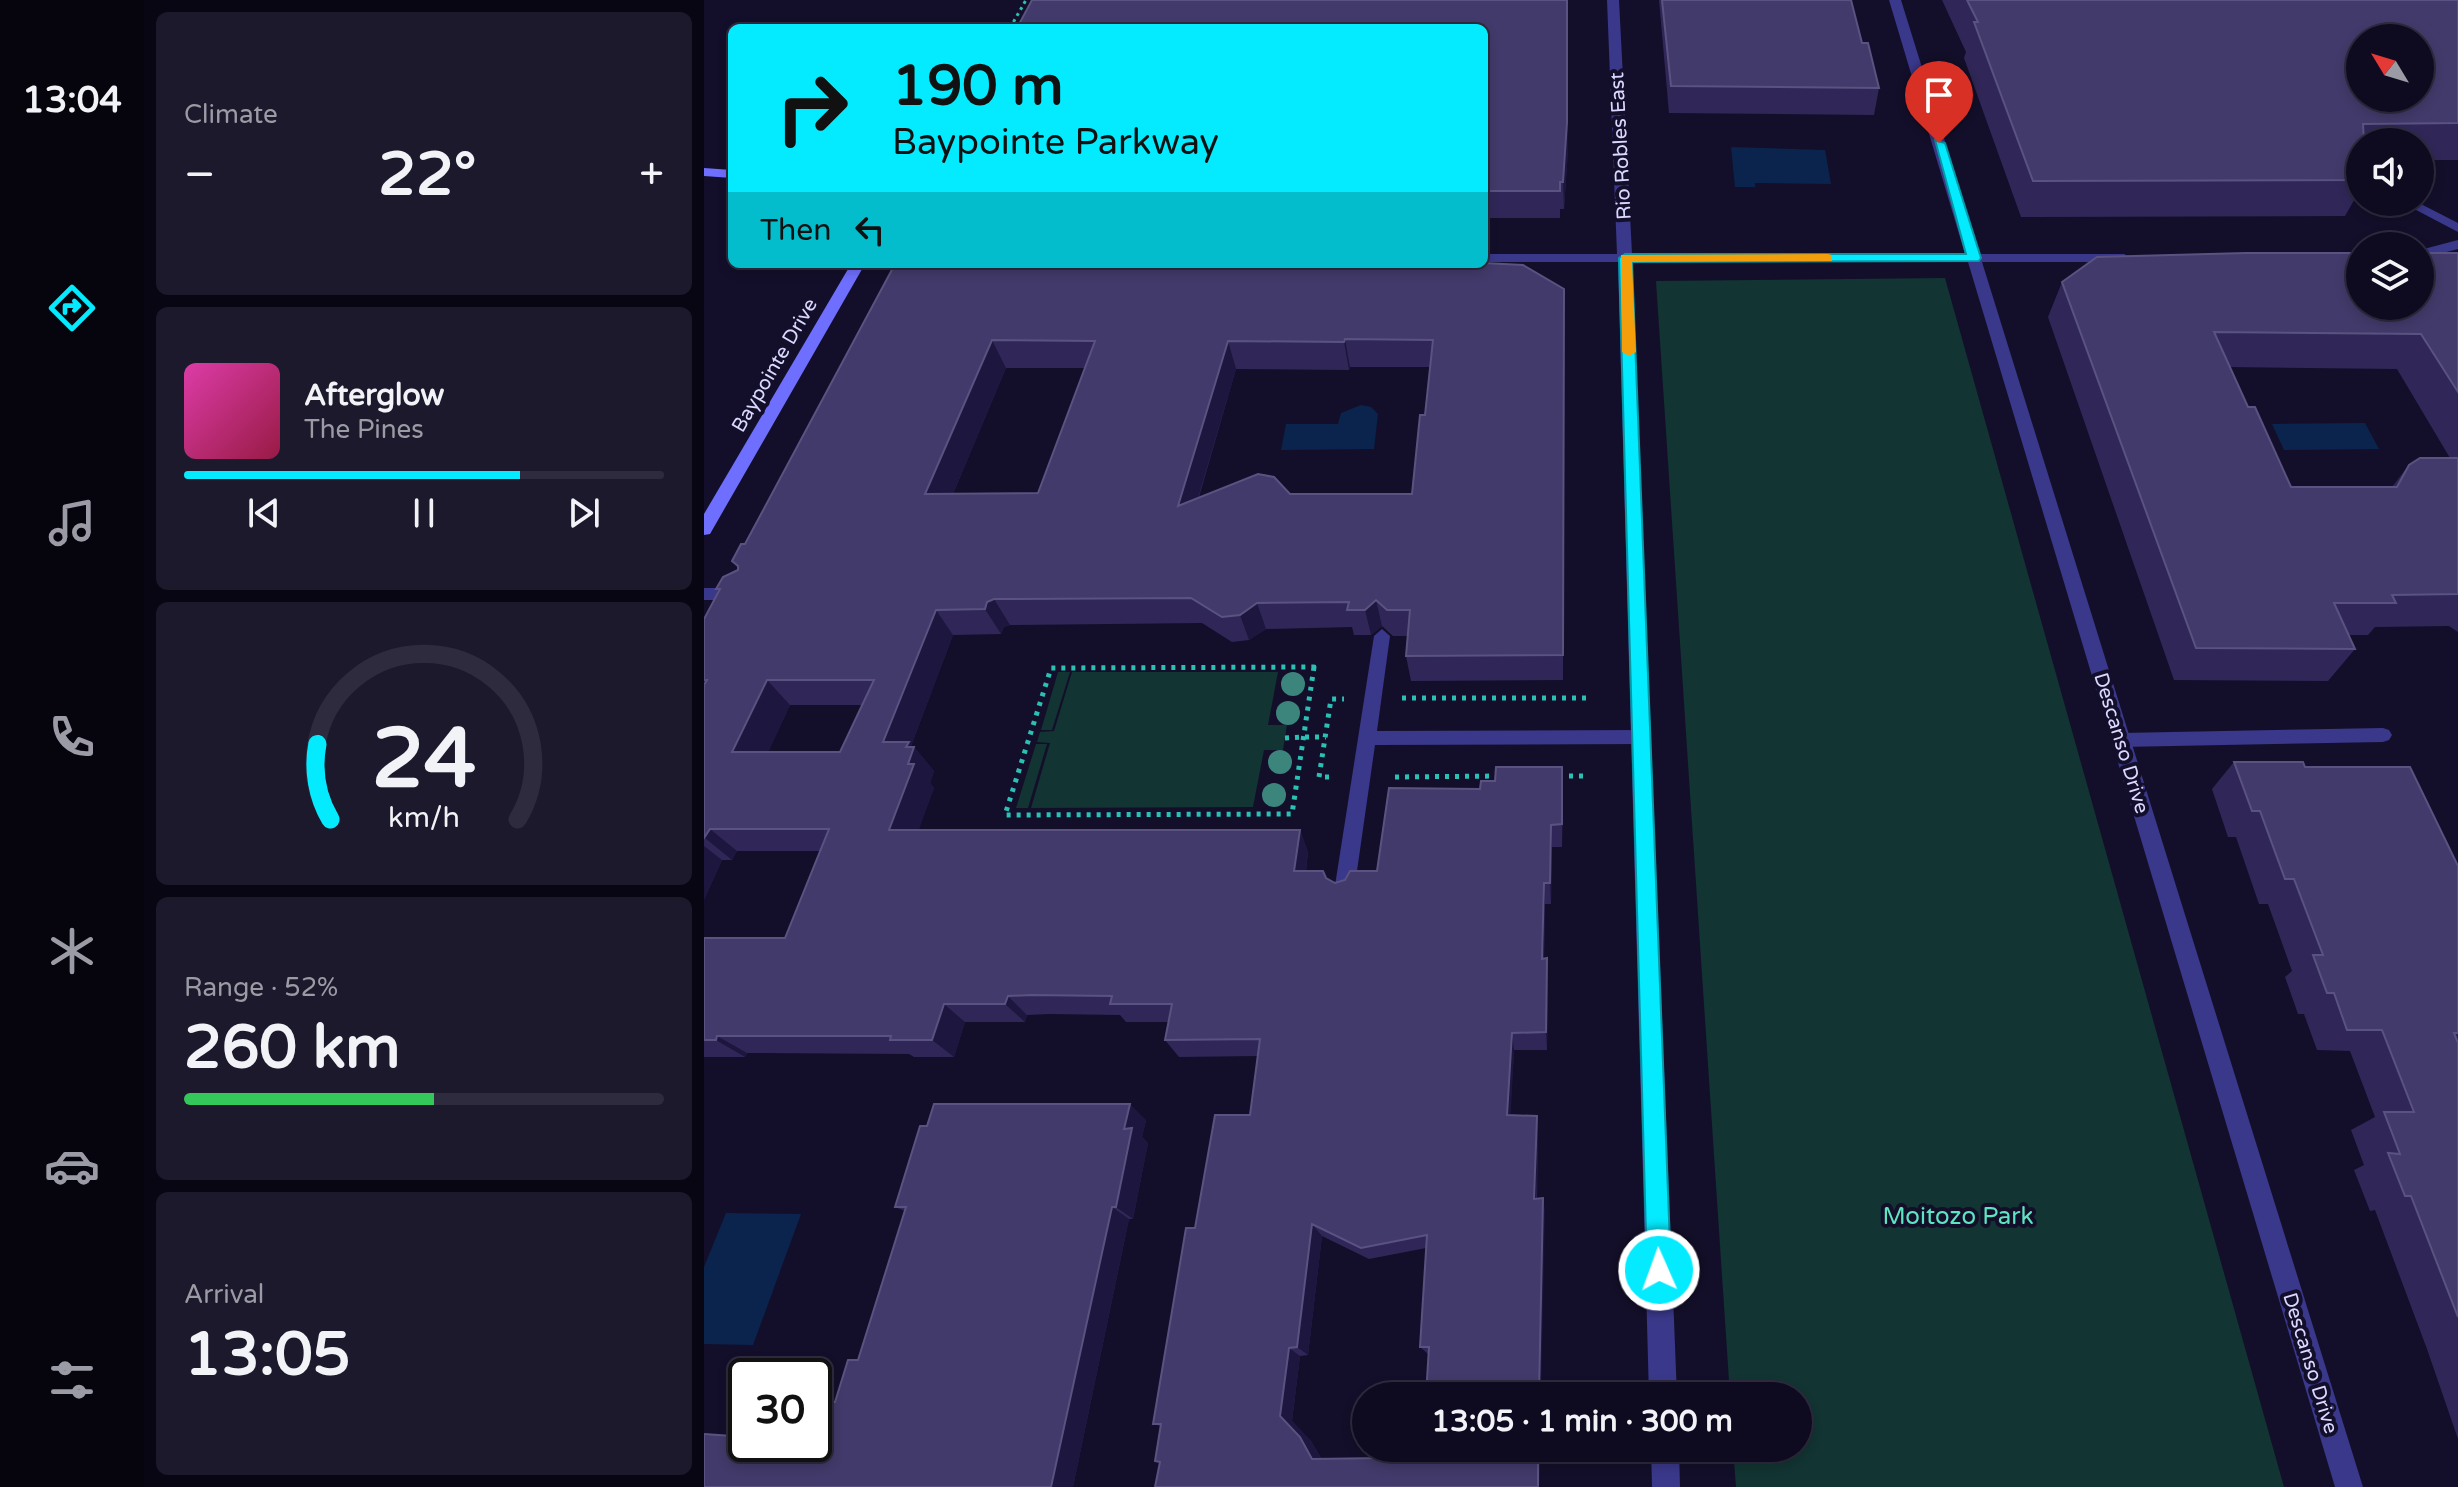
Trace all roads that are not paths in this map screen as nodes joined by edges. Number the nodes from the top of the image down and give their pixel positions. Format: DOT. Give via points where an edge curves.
graph roads {
  1 [pos="1613,0"];
  2 [pos="1895,0"];
  3 [pos="704,172"];
  4 [pos="728,174"];
  5 [pos="2434,216"];
  6 [pos="2458,228"];
  7 [pos="2458,244"];
  8 [pos="2434,251"];
  9 [pos="1488,258"];
  10 [pos="1625,258"];
  11 [pos="1974,258"];
  12 [pos="2143,258"];
  13 [pos="856,268"];
  14 [pos="704,529"];
  15 [pos="704,594"];
  16 [pos="751,594"];
  17 [pos="1382,636"];
  18 [pos="2383,735"];
  19 [pos="1641,737"];
  20 [pos="1367,738"];
  21 [pos="2121,740"];
  22 [pos="1344,892"];
  23 [pos="1663,1382"];
  24 [pos="1665,1462"];
  25 [pos="1666,1487"];
  26 [pos="2349,1487"];
  1 -- 10 [label="street, Rio Robles East"];
  2 -- 11 [label="street, Descanso Drive"];
  3 -- 4 [label="street"];
  5 -- 6 [label="lane"];
  7 -- 8 [label="street"];
  9 -- 10 [label="street"];
  10 -- 11 [label="street"];
  10 -- 19 [label="street, Rio Robles East"];
  11 -- 12 [label="street"];
  11 -- 21 [label="street, Descanso Drive"];
  13 -- 14 [label="street, Baypointe Drive"];
  15 -- 16 [label="lane"];
  17 -- 20 [label="lane"];
  18 -- 21 [label="lane"];
  19 -- 20 [label="lane"];
  19 -- 23 [label="street, Rio Robles East"];
  20 -- 22 [label="lane"];
  21 -- 26 [label="street, Descanso Drive"];
  24 -- 25 [label="street"];
}
